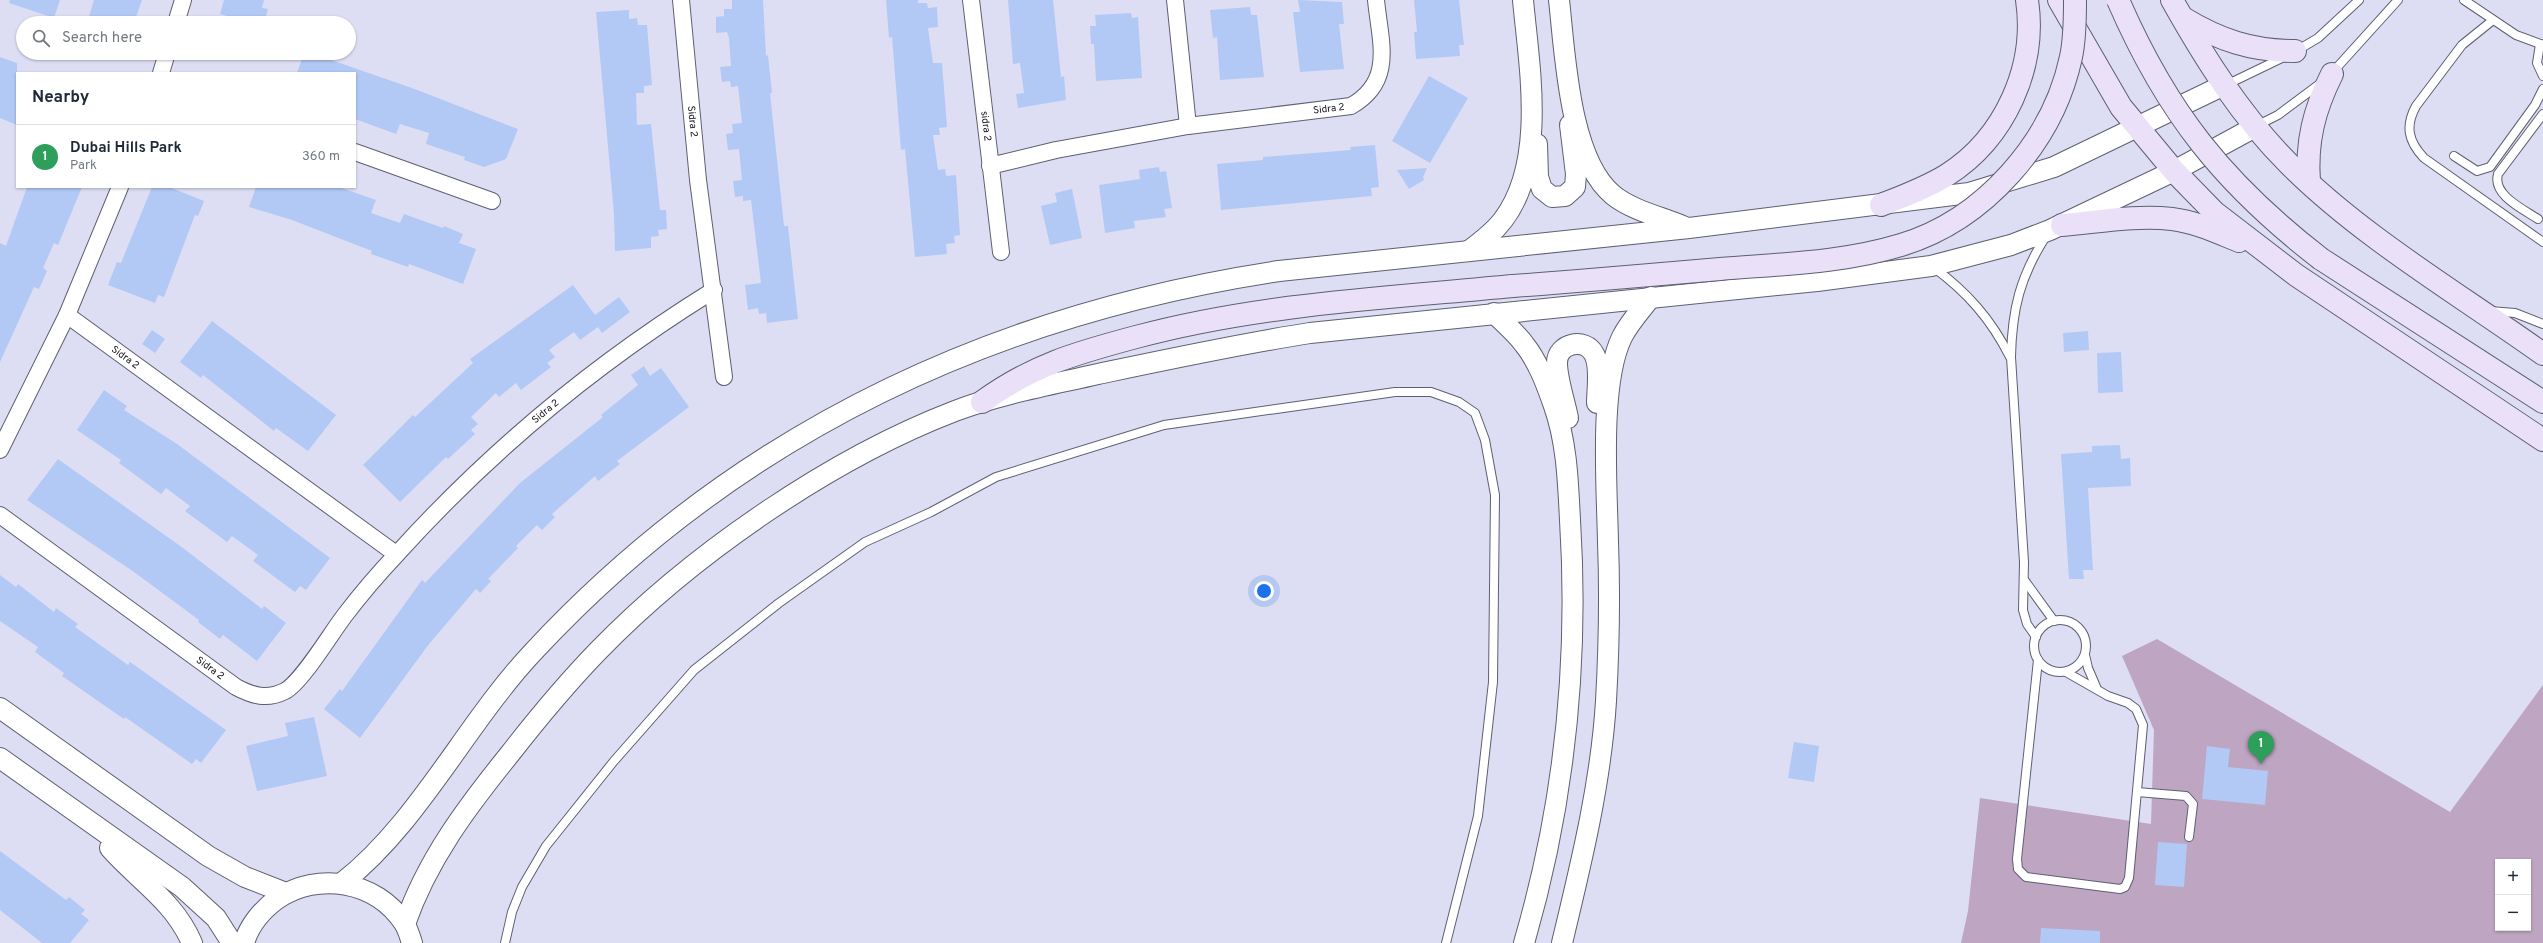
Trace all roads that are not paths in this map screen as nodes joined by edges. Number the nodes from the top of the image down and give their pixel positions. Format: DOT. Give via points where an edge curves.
graph roads {
  1 [pos="183,0"];
  2 [pos="680,0"];
  3 [pos="971,0"];
  4 [pos="1175,0"];
  5 [pos="1376,0"];
  6 [pos="1523,0"];
  7 [pos="1559,0"];
  8 [pos="2027,0"];
  9 [pos="2059,0"];
  10 [pos="2075,0"];
  11 [pos="2118,0"];
  12 [pos="2359,0"];
  13 [pos="2398,0"];
  14 [pos="2464,0"];
  15 [pos="2177,9"];
  16 [pos="178,16"];
  17 [pos="2493,20"];
  18 [pos="2541,44"];
  19 [pos="2295,51"];
  20 [pos="165,60"];
  21 [pos="161,72"];
  22 [pos="2332,74"];
  23 [pos="2543,76"];
  24 [pos="2224,86"];
  25 [pos="2543,88"];
  26 [pos="1571,105"];
  27 [pos="2543,114"];
  28 [pos="1188,126"];
  29 [pos="1532,127"];
  30 [pos="2138,127"];
  31 [pos="2255,127"];
  32 [pos="356,152"];
  33 [pos="2454,156"];
  34 [pos="990,166"];
  35 [pos="2174,171"];
  36 [pos="2309,182"];
  37 [pos="120,188"];
  38 [pos="492,201"];
  39 [pos="1881,205"];
  40 [pos="2538,219"];
  41 [pos="1689,228"];
  42 [pos="2056,228"];
  43 [pos="2543,242"];
  44 [pos="2260,249"];
  45 [pos="1470,250"];
  46 [pos="1001,252"];
  47 [pos="1931,266"];
  48 [pos="714,290"];
  49 [pos="1651,297"];
  50 [pos="2482,311"];
  51 [pos="1494,314"];
  52 [pos="67,315"];
  53 [pos="2543,324"];
  54 [pos="2543,354"];
  55 [pos="2011,357"];
  56 [pos="724,377"];
  57 [pos="982,402"];
  58 [pos="2543,402"];
  59 [pos="2543,440"];
  60 [pos="0,450"];
  61 [pos="1567,473"];
  62 [pos="1607,475"];
  63 [pos="0,515"];
  64 [pos="396,554"];
  65 [pos="2025,581"];
  66 [pos="2054,621"];
  67 [pos="2036,637"];
  68 [pos="2085,655"];
  69 [pos="2038,660"];
  70 [pos="2066,672"];
  71 [pos="2098,691"];
  72 [pos="0,708"];
  73 [pos="0,758"];
  74 [pos="2137,792"];
  75 [pos="93,823"];
  76 [pos="2189,837"];
  77 [pos="342,883"];
  78 [pos="286,893"];
  79 [pos="405,924"];
  80 [pos="192,943"];
  81 [pos="232,943"];
  82 [pos="244,943"];
  83 [pos="412,943"];
  84 [pos="505,943"];
  85 [pos="1446,943"];
  86 [pos="1524,943"];
  87 [pos="1562,943"];
  1 -- 16 [label="street"];
  2 -- 48 [label="street, Sidra 2" via="698,180"];
  3 -- 34 [label="street, sidra 2"];
  4 -- 28 [label="street"];
  5 -- 28 [label="street, Sidra 2" via="1382,70 1376,86 1365,98 1351,106"];
  6 -- 29 [label="street"];
  7 -- 26 [label="street"];
  8 -- 39 [label="main road" via="2030,21 2028,54 2022,78 2000,122 1968,159 1948,174 1927,186"];
  9 -- 30 [label="main road" via="2121,107"];
  10 -- 57 [label="main road, bridge" via="2071,57 2063,84 2039,134 2011,174 1994,191 1973,208 1928,234 1876,252 1822,260 1311,304 1240,314 1162,330 1066,357 1036,368"];
  11 -- 58 [label="main road, bridge" via="2150,67 2190,130 2263,213 2321,259"];
  12 -- 19 [label="lane" via="2318,38"];
  13 -- 22 [label="lane"];
  14 -- 17 [label="lane"];
  15 -- 19 [label="main road" via="2225,40 2270,51"];
  15 -- 24 [label="main road"];
  17 -- 18 [label="lane" via="2516,35"];
  17 -- 43 [label="lane" via="2462,45 2416,106 2410,116 2410,139 2424,158"];
  18 -- 23 [label="lane" via="2537,63"];
  19 -- 24 [label="lane"];
  20 -- 21 [label="street"];
  22 -- 31 [label="lane" via="2308,94"];
  22 -- 36 [label="main road" via="2321,94 2310,130 2307,160"];
  24 -- 30 [label="street"];
  24 -- 31 [label="main road"];
  25 -- 33 [label="lane" via="2535,105 2490,167 2477,170"];
  26 -- 29 [label="street" via="1571,151 1576,174 1575,187 1565,196 1552,197 1542,190 1538,177 1537,143"];
  26 -- 41 [label="street" via="1588,155 1607,188 1622,201"];
  27 -- 40 [label="lane" via="2498,174 2497,183 2501,192"];
  28 -- 34 [label="street, Sidra 2"];
  29 -- 45 [label="street" via="1528,156 1514,200 1504,219"];
  30 -- 35 [label="main road"];
  30 -- 39 [label="street" via="2082,155 2027,177 1969,193"];
  31 -- 35 [label="street"];
  31 -- 36 [label="main road"];
  32 -- 38 [label="street"];
  34 -- 46 [label="street, sidra 2"];
  35 -- 42 [label="street"];
  35 -- 44 [label="main road" via="2214,212"];
  36 -- 50 [label="main road" via="2364,228"];
  37 -- 52 [label="street"];
  39 -- 41 [label="street"];
  41 -- 45 [label="street"];
  42 -- 44 [label="main road" via="2146,218 2173,219 2198,224"];
  42 -- 47 [label="street" via="2011,245"];
  42 -- 55 [label="lane" via="2032,259 2019,290 2012,324"];
  44 -- 59 [label="main road"];
  45 -- 77 [label="street" via="1219,280 1099,309 1041,326 948,362 872,396 818,424 759,460 672,522 575,609 532,652 493,699 388,840"];
  47 -- 49 [label="street" via="1862,276"];
  47 -- 55 [label="lane" via="1957,284 1979,306 1997,330"];
  48 -- 56 [label="street, Sidra 2"];
  48 -- 64 [label="street, Sidra 2" via="627,348 544,410 467,479"];
  49 -- 51 [label="street"];
  49 -- 62 [label="street" via="1622,338 1616,356 1609,398"];
  50 -- 53 [label="lane" via="2515,313"];
  50 -- 54 [label="main road"];
  51 -- 57 [label="street" via="1310,333 1239,344 1034,388"];
  51 -- 61 [label="street" via="1524,344 1541,376 1554,407 1563,440"];
  52 -- 60 [label="street"];
  52 -- 64 [label="street, Sidra 2"];
  55 -- 65 [label="lane"];
  57 -- 79 [label="street" via="925,424 862,454 791,496 724,543 660,595 599,650 543,712 492,776 432,862 421,882"];
  61 -- 62 [label="street" via="1572,442 1557,364 1559,354 1564,348 1582,344 1590,348 1595,355 1599,453"];
  61 -- 86 [label="street" via="1572,548 1573,624 1569,699 1547,849"];
  62 -- 87 [label="street" via="1610,621 1606,704 1586,837"];
  63 -- 64 [label="street, Sidra 2" via="236,687 252,696 269,697 290,686 345,614"];
  65 -- 66 [label="lane"];
  65 -- 67 [label="lane" via="2022,595 2023,610 2027,624"];
  66 -- 67 [label="lane" via="2046,624"];
  66 -- 68 [label="lane" via="2065,620 2076,625 2084,633 2087,644"];
  67 -- 69 [label="lane" via="2034,649"];
  68 -- 70 [label="lane" via="2074,669"];
  68 -- 71 [label="lane"];
  69 -- 70 [label="lane" via="2050,671"];
  69 -- 74 [label="lane" via="2017,859 2021,874 2031,878 2115,890 2125,887 2129,878"];
  70 -- 71 [label="lane"];
  71 -- 74 [label="lane" via="2128,703 2141,716 2144,725"];
  72 -- 78 [label="street" via="208,856 245,877"];
  73 -- 75 [label="street"];
  74 -- 76 [label="lane" via="2186,796 2193,804"];
  75 -- 80 [label="street" via="118,857 157,891 186,928"];
  75 -- 81 [label="street" via="200,902 216,918"];
  77 -- 78 [label="street" via="322,882"];
  77 -- 79 [label="street" via="372,894 388,904"];
  78 -- 82 [label="street" via="269,905 256,920"];
  79 -- 83 [label="street"];
  84 -- 85 [label="lane" via="512,912 522,887 546,846 614,761 694,670 779,603 865,542 931,512 996,477 1164,425 1396,392 1431,392 1459,402 1475,413 1485,440 1495,495 1493,682 1478,816"];
}
